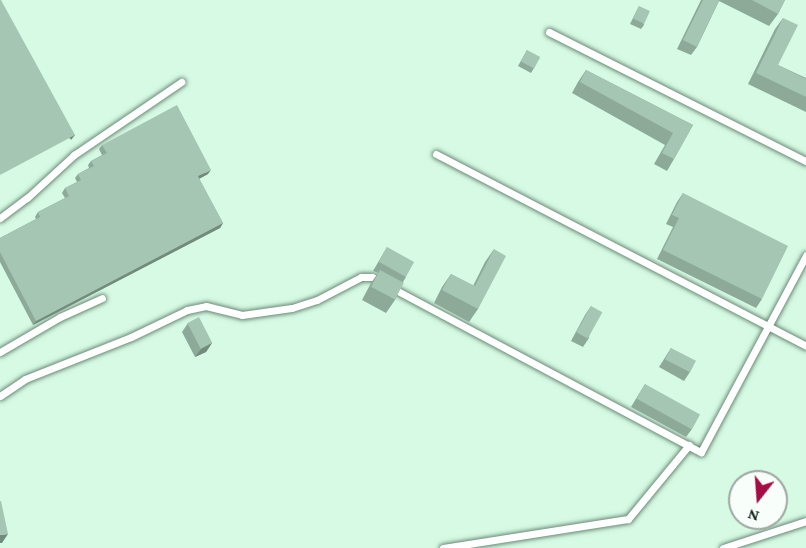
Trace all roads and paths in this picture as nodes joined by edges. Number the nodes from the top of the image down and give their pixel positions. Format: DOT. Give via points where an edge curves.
graph roads {
  1 [pos="549,32"];
  2 [pos="181,82"];
  3 [pos="436,154"];
  4 [pos="806,161"];
  5 [pos="0,218"];
  6 [pos="806,255"];
  7 [pos="102,298"];
  8 [pos="767,327"];
  9 [pos="806,346"];
  10 [pos="0,352"];
  11 [pos="0,396"];
  12 [pos="689,446"];
  13 [pos="806,521"];
  14 [pos="443,548"];
  15 [pos="723,548"];
  1 -- 4 [label="lane"];
  2 -- 5 [label="lane" via="74,155"];
  3 -- 8 [label="lane"];
  6 -- 8 [label="lane"];
  7 -- 10 [label="lane"];
  8 -- 9 [label="lane"];
  8 -- 12 [label="lane" via="701,452"];
  11 -- 12 [label="lane" via="25,379 187,310 206,306 242,315 292,308 317,300 361,276 372,277"];
  12 -- 14 [label="lane" via="628,519"];
  13 -- 15 [label="lane"];
}
